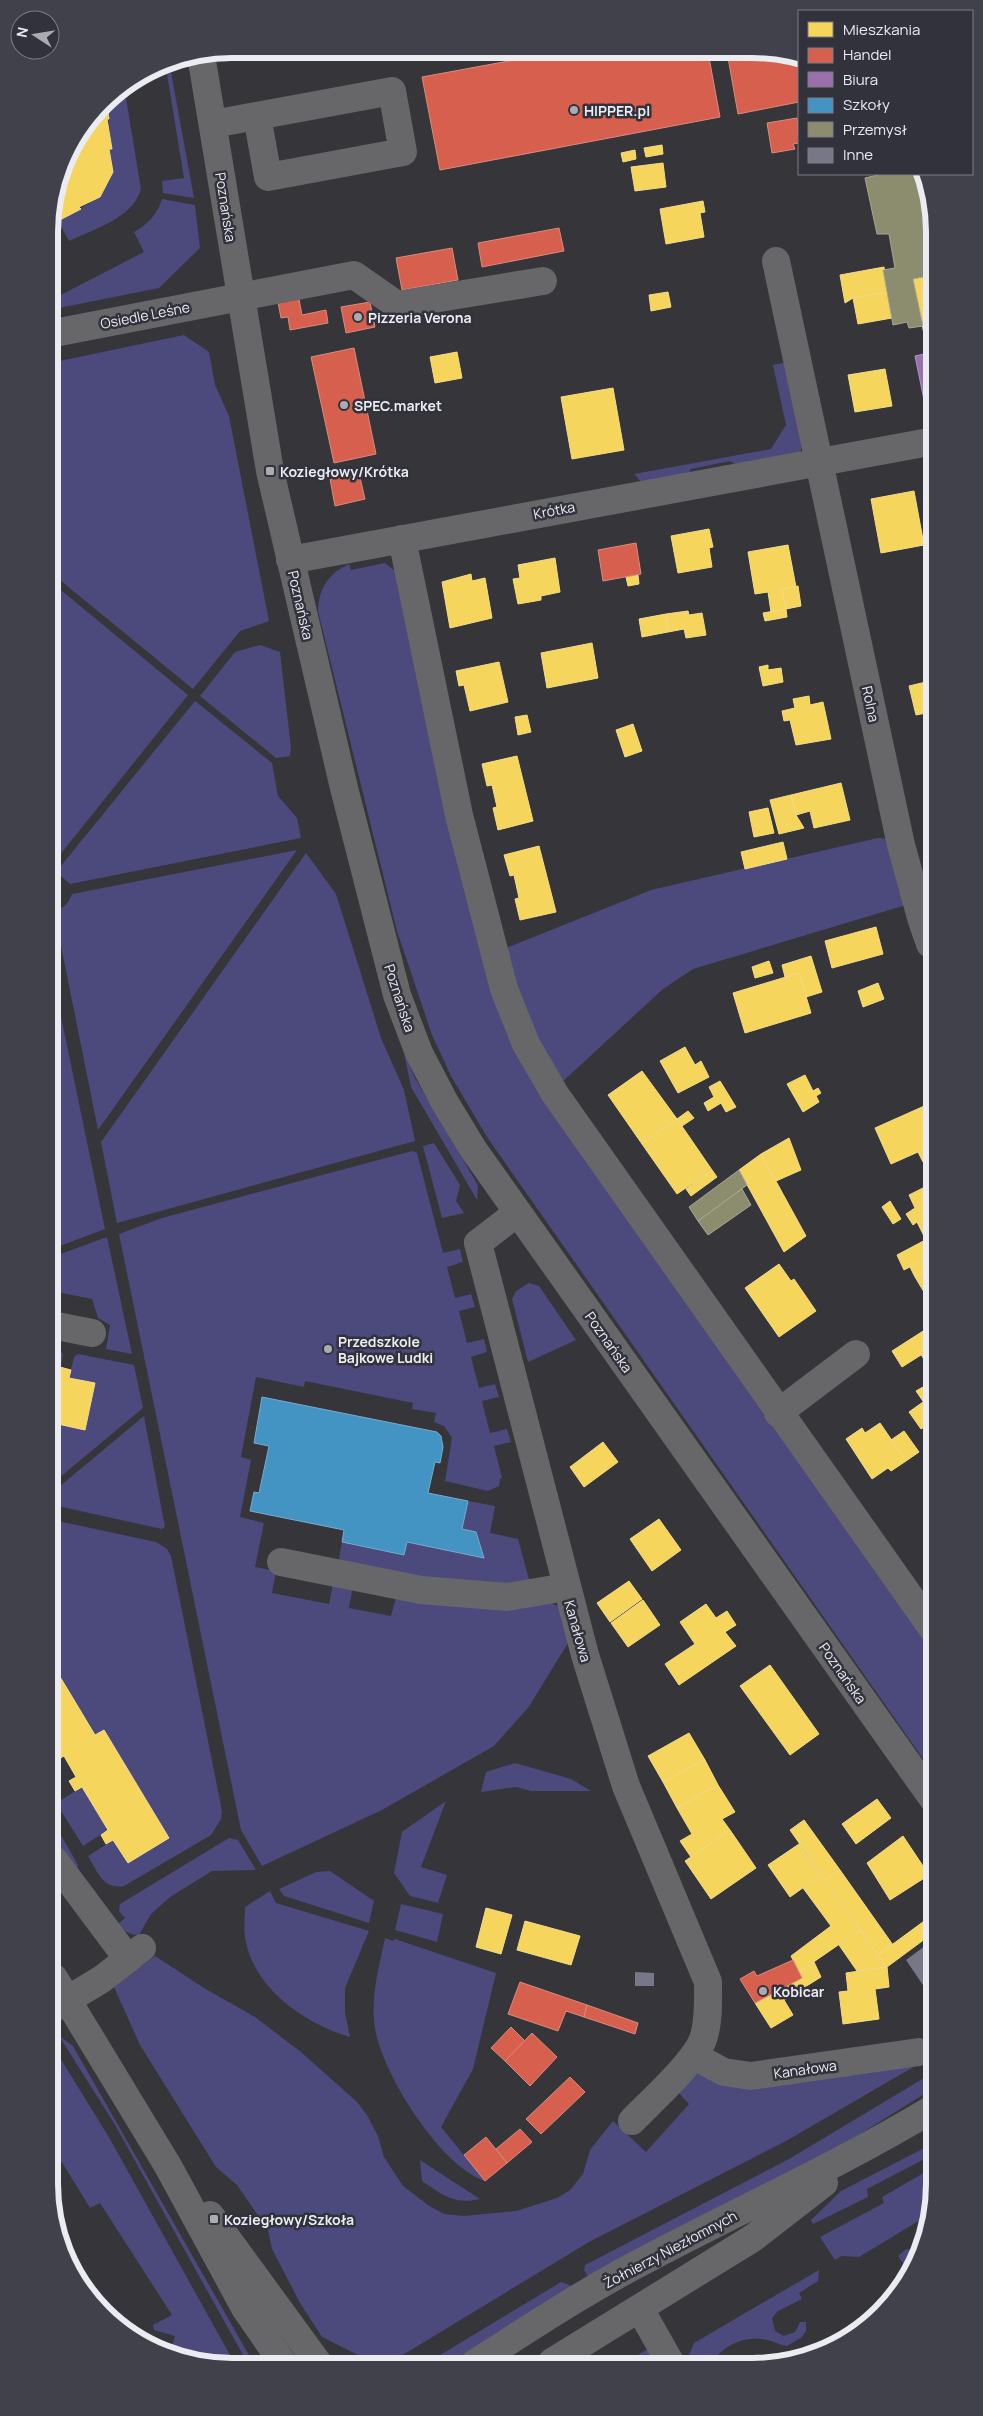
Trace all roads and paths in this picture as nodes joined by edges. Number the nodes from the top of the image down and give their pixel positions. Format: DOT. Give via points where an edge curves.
graph roads {
  1 [pos="202,60"];
  2 [pos="257,116"];
  3 [pos="212,124"];
  4 [pos="776,261"];
  5 [pos="543,281"];
  6 [pos="240,296"];
  7 [pos="58,332"];
  8 [pos="926,443"];
  9 [pos="818,462"];
  10 [pos="402,539"];
  11 [pos="290,560"];
  12 [pos="926,931"];
  13 [pos="517,1213"];
  14 [pos="58,1327"];
  15 [pos="92,1333"];
  16 [pos="856,1354"];
  17 [pos="778,1413"];
  18 [pos="282,1562"];
  19 [pos="566,1587"];
  20 [pos="925,1619"];
  21 [pos="925,1788"];
  22 [pos="58,1865"];
  23 [pos="59,1995"];
  24 [pos="919,2052"];
  25 [pos="694,2056"];
  26 [pos="925,2113"];
  27 [pos="632,2121"];
  28 [pos="871,2146"];
  29 [pos="168,2166"];
  30 [pos="640,2309"];
  31 [pos="280,2358"];
  32 [pos="314,2358"];
  33 [pos="481,2358"];
  34 [pos="559,2358"];
  35 [pos="668,2358"];
  1 -- 3 [label="street, Poznańska"];
  2 -- 2 [label="street" via="392,91 403,152 268,177"];
  2 -- 3 [label="street"];
  3 -- 6 [label="street, Poznańska"];
  4 -- 9 [label="street"];
  5 -- 6 [label="street, Osiedle Leśne" via="397,305 354,275"];
  6 -- 7 [label="street, Osiedle Leśne"];
  6 -- 11 [label="street, Poznańska" via="270,471"];
  8 -- 9 [label="street, Krótka"];
  9 -- 10 [label="street, Krótka"];
  9 -- 12 [label="street, Rolna" via="901,845"];
  10 -- 11 [label="street, Krótka"];
  10 -- 17 [label="street" via="459,815 504,989 526,1044 555,1094"];
  11 -- 13 [label="street, Poznańska" via="397,995 419,1053 444,1101"];
  13 -- 19 [label="street, Kanałowa" via="478,1243"];
  13 -- 21 [label="street, Poznańska"];
  14 -- 15 [label="street"];
  16 -- 17 [label="street"];
  17 -- 20 [label="street"];
  18 -- 19 [label="street" via="421,1590 507,1597"];
  19 -- 25 [label="street, Kanałowa" via="626,1786 708,1982 704,2038"];
  22 -- 23 [label="street" via="135,1953"];
  23 -- 29 [label="street"];
  24 -- 25 [label="street, Kanałowa" via="751,2076 724,2072"];
  25 -- 27 [label="street, Kanałowa"];
  26 -- 28 [label="street, Żołnierzy Niezłomnych"];
  28 -- 30 [label="street, Żołnierzy Niezłomnych" via="754,2238"];
  28 -- 33 [label="street, Żołnierzy Niezłomnych" via="650,2257"];
  29 -- 31 [label="street" via="245,2308"];
  29 -- 32 [label="street" via="214,2219"];
  30 -- 34 [label="street, Żołnierzy Niezłomnych"];
  30 -- 35 [label="street"];
}
